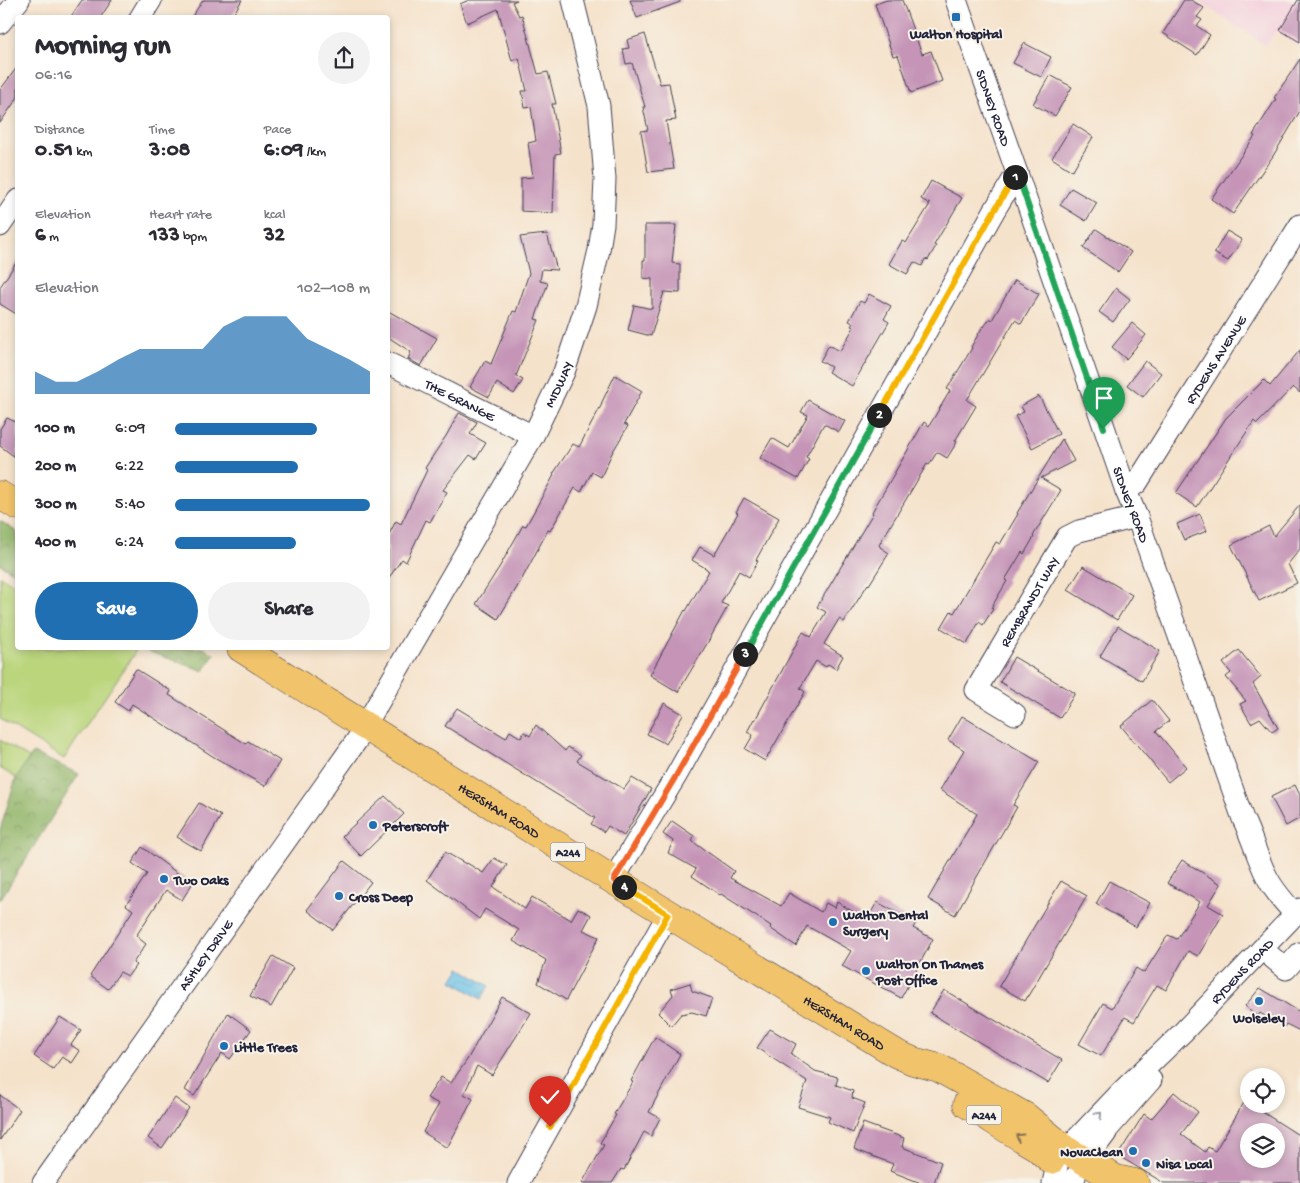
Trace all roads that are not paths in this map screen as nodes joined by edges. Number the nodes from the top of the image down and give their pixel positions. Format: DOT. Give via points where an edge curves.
graph roads {
  1 [pos="19,0"];
  2 [pos="151,0"];
  3 [pos="573,0"];
  4 [pos="956,0"];
  5 [pos="142,15"];
  6 [pos="0,23"];
  7 [pos="1017,173"];
  8 [pos="15,204"];
  9 [pos="1300,225"];
  10 [pos="0,226"];
  11 [pos="390,364"];
  12 [pos="533,436"];
  13 [pos="1126,491"];
  14 [pos="0,495"];
  15 [pos="15,504"];
  16 [pos="1137,517"];
  17 [pos="244,650"];
  18 [pos="1015,714"];
  19 [pos="365,726"];
  20 [pos="614,880"];
  21 [pos="1298,911"];
  22 [pos="668,914"];
  23 [pos="1262,949"];
  24 [pos="1300,953"];
  25 [pos="1070,1172"];
  26 [pos="43,1183"];
  27 [pos="518,1183"];
  28 [pos="1135,1183"];
  1 -- 6 [label="street"];
  2 -- 5 [label="street"];
  3 -- 12 [label="street, MIDWAY" via="599,106 605,179 603,224 586,306 564,372"];
  4 -- 7 [label="street, SIDNEY ROAD"];
  7 -- 13 [label="street, SIDNEY ROAD"];
  7 -- 20 [label="street"];
  8 -- 10 [label="street"];
  9 -- 13 [label="street, RYDENS AVENUE" via="1137,483"];
  11 -- 12 [label="street, THE GRANGE"];
  12 -- 19 [label="street, MIDWAY"];
  13 -- 16 [label="street, SIDNEY ROAD"];
  14 -- 15 [label="main road"];
  16 -- 18 [label="street, REMBRANDT WAY" via="1067,537 976,690"];
  16 -- 21 [label="street, SIDNEY ROAD" via="1242,819 1279,897"];
  17 -- 19 [label="main road, HERSHAM ROAD / A244"];
  19 -- 20 [label="main road, HERSHAM ROAD / A244"];
  19 -- 26 [label="street, ASHLEY DRIVE"];
  20 -- 22 [label="main road, HERSHAM ROAD / A244"];
  21 -- 23 [label="street, RYDENS ROAD"];
  22 -- 25 [label="main road, HERSHAM ROAD / A244" via="913,1062 929,1080 1037,1147"];
  22 -- 27 [label="street"];
  23 -- 24 [label="street" via="1286,969"];
  23 -- 25 [label="street, RYDENS ROAD" via="1183,1032 1160,1069"];
  25 -- 28 [label="main road, HERSHAM ROAD / A244"];
}
